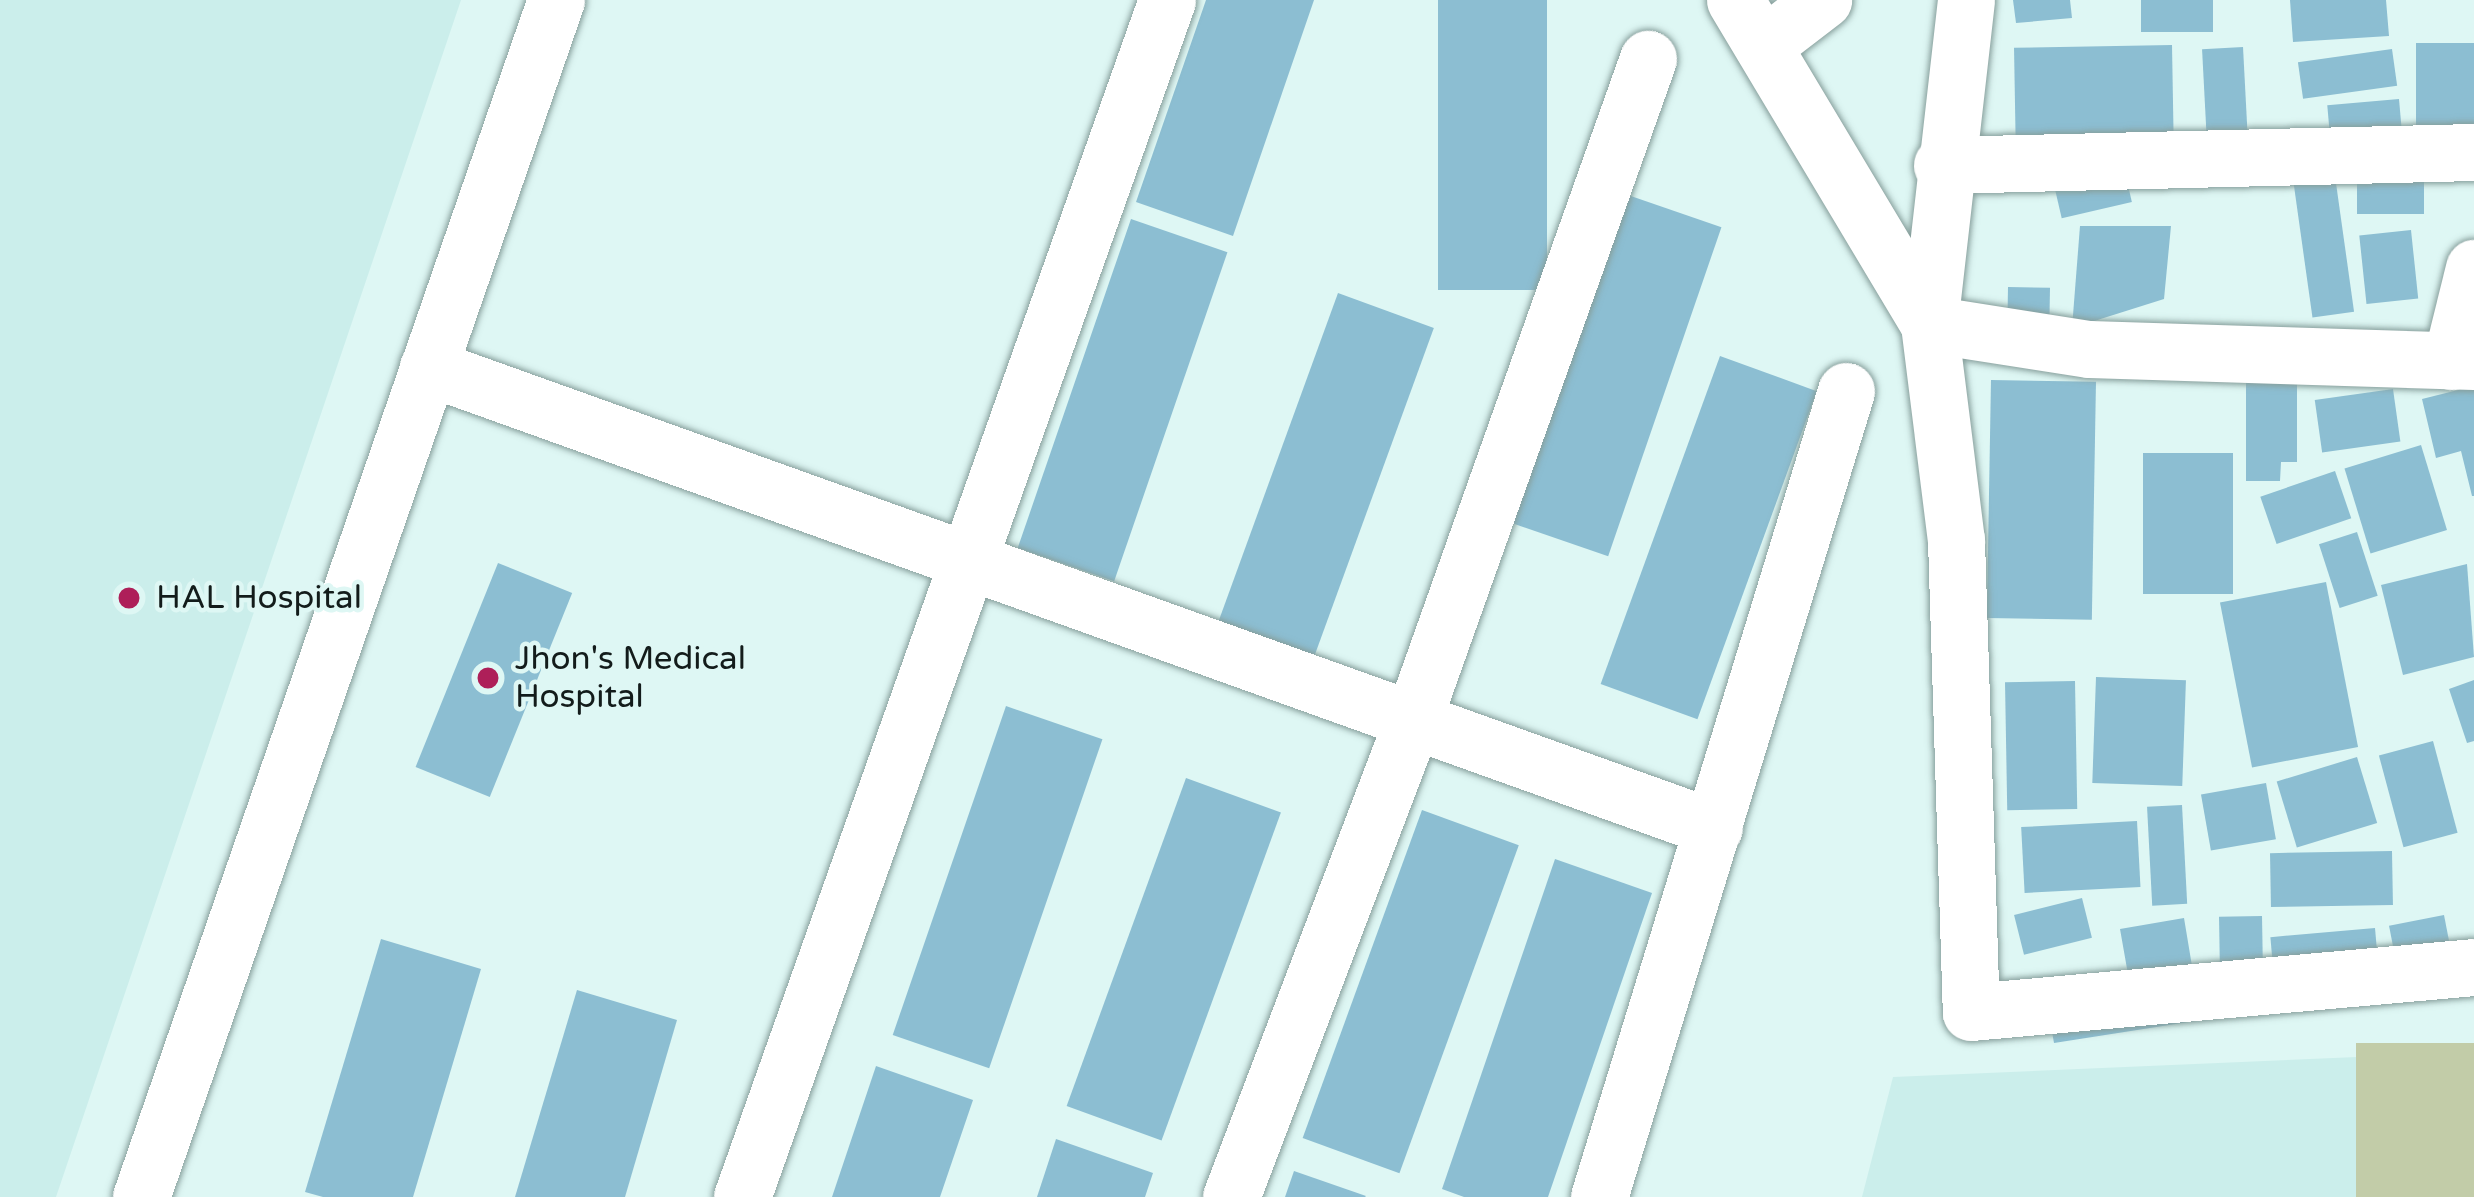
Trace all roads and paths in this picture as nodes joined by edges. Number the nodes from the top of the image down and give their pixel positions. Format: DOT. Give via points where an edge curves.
graph roads {
  1 [pos="556,0"];
  2 [pos="1167,0"];
  3 [pos="1822,0"];
  4 [pos="1966,0"];
  5 [pos="1749,23"];
  6 [pos="1648,58"];
  7 [pos="2474,152"];
  8 [pos="1942,165"];
  9 [pos="2474,268"];
  10 [pos="1929,324"];
  11 [pos="2462,361"];
  12 [pos="428,367"];
  13 [pos="1846,391"];
  14 [pos="968,562"];
  15 [pos="1412,722"];
  16 [pos="1714,828"];
  17 [pos="2474,967"];
  18 [pos="141,1197"];
  19 [pos="742,1197"];
  20 [pos="1231,1197"];
  21 [pos="1599,1197"];
  1 -- 12 [label="street"];
  2 -- 14 [label="street"];
  3 -- 5 [label="street"];
  4 -- 8 [label="street"];
  5 -- 10 [label="street"];
  6 -- 15 [label="street"];
  7 -- 8 [label="street"];
  8 -- 10 [label="street"];
  9 -- 11 [label="street"];
  10 -- 11 [label="street" via="2089,349"];
  10 -- 17 [label="street" via="1956,539 1971,1012"];
  12 -- 14 [label="street"];
  12 -- 18 [label="street"];
  13 -- 16 [label="street"];
  14 -- 15 [label="street"];
  14 -- 19 [label="street"];
  15 -- 16 [label="street"];
  15 -- 20 [label="street"];
  16 -- 21 [label="street"];
}
